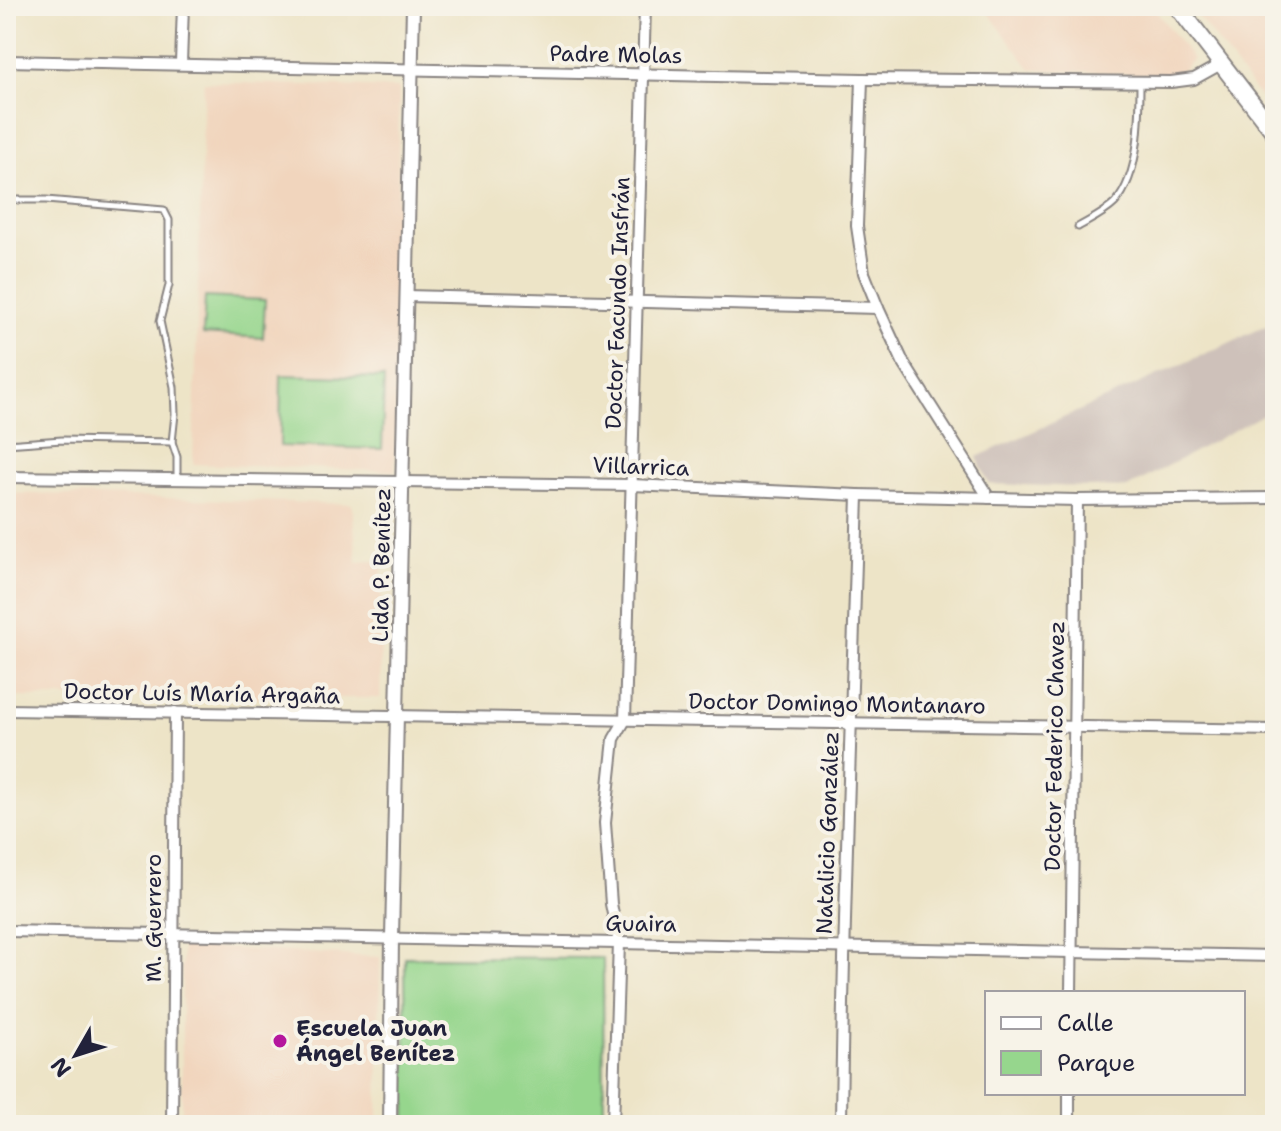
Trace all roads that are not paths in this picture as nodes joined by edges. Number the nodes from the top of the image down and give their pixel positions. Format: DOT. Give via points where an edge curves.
graph roads {
  1 [pos="183,6"];
  2 [pos="413,6"];
  3 [pos="645,6"];
  4 [pos="1177,6"];
  5 [pos="6,61"];
  6 [pos="181,63"];
  7 [pos="1221,64"];
  8 [pos="411,71"];
  9 [pos="644,74"];
  10 [pos="862,79"];
  11 [pos="1140,81"];
  12 [pos="1275,133"];
  13 [pos="6,200"];
  14 [pos="1078,227"];
  15 [pos="406,296"];
  16 [pos="637,302"];
  17 [pos="878,308"];
  18 [pos="172,442"];
  19 [pos="6,444"];
  20 [pos="6,477"];
  21 [pos="177,479"];
  22 [pos="402,482"];
  23 [pos="632,485"];
  24 [pos="858,495"];
  25 [pos="989,498"];
  26 [pos="1275,498"];
  27 [pos="1077,500"];
  28 [pos="6,710"];
  29 [pos="175,712"];
  30 [pos="398,716"];
  31 [pos="625,720"];
  32 [pos="852,723"];
  33 [pos="1075,727"];
  34 [pos="1275,730"];
  35 [pos="6,931"];
  36 [pos="172,934"];
  37 [pos="392,937"];
  38 [pos="619,943"];
  39 [pos="843,948"];
  40 [pos="1072,952"];
  41 [pos="1275,956"];
  42 [pos="1071,991"];
  43 [pos="1069,1095"];
  44 [pos="172,1125"];
  45 [pos="390,1125"];
  46 [pos="613,1125"];
  47 [pos="841,1125"];
  48 [pos="1069,1125"];
  1 -- 6 [label="street"];
  2 -- 8 [label="street, Lida P. Benítez"];
  3 -- 9 [label="street, Doctor Facundo Insfrán"];
  4 -- 7 [label="main road"];
  5 -- 6 [label="street, Padre Molas"];
  6 -- 8 [label="street, Padre Molas"];
  7 -- 11 [label="street, Padre Molas" via="1194,79"];
  7 -- 12 [label="main road"];
  8 -- 9 [label="street, Padre Molas"];
  8 -- 15 [label="street, Lida P. Benítez"];
  9 -- 10 [label="street, Padre Molas"];
  9 -- 16 [label="street, Doctor Facundo Insfrán"];
  10 -- 11 [label="street, Padre Molas"];
  10 -- 17 [label="street" via="857,226 864,273"];
  11 -- 14 [label="lane" via="1140,126 1127,185 1113,204"];
  13 -- 18 [label="lane" via="164,210 169,220 169,285 160,321 174,387"];
  15 -- 16 [label="street"];
  15 -- 22 [label="street, Lida P. Benítez"];
  16 -- 17 [label="street"];
  16 -- 23 [label="street, Doctor Facundo Insfrán"];
  17 -- 25 [label="street" via="903,362"];
  18 -- 19 [label="lane"];
  18 -- 21 [label="lane"];
  20 -- 21 [label="street, Villarrica"];
  21 -- 22 [label="street, Villarrica"];
  22 -- 23 [label="street, Villarrica"];
  22 -- 30 [label="street, Lida P. Benítez"];
  23 -- 24 [label="street, Villarrica"];
  23 -- 31 [label="street, Doctor Facundo Insfrán"];
  24 -- 25 [label="street, Villarrica"];
  24 -- 32 [label="street, Natalicio González"];
  25 -- 27 [label="street, Villarrica"];
  26 -- 27 [label="street, Villarrica"];
  27 -- 33 [label="street, Doctor Federico Chavez"];
  28 -- 29 [label="street, Doctor Luís María Argaña"];
  29 -- 30 [label="street, Doctor Luís María Argaña"];
  29 -- 36 [label="street, M. Guerrero"];
  30 -- 31 [label="street, Doctor Domingo Montanaro"];
  30 -- 37 [label="street, Lida P. Benítez"];
  31 -- 32 [label="street, Doctor Domingo Montanaro"];
  31 -- 38 [label="street, Doctor Facundo Insfrán" via="614,739 605,823"];
  32 -- 33 [label="street, Doctor Domingo Montanaro"];
  32 -- 39 [label="street, Natalicio González"];
  33 -- 34 [label="street, Doctor Domingo Montanaro"];
  33 -- 40 [label="street, Doctor Federico Chavez"];
  35 -- 36 [label="street, Guaira"];
  36 -- 37 [label="street, Guaira"];
  36 -- 44 [label="street, M. Guerrero"];
  37 -- 38 [label="street, Guaira"];
  37 -- 45 [label="street, Lida P. Benítez"];
  38 -- 39 [label="street, Guaira"];
  38 -- 46 [label="street, Doctor Facundo Insfrán"];
  39 -- 40 [label="street, Guaira"];
  39 -- 47 [label="street, Natalicio González"];
  40 -- 41 [label="street, Guaira"];
  40 -- 42 [label="street, Doctor Federico Chavez"];
  43 -- 48 [label="street"];
}
